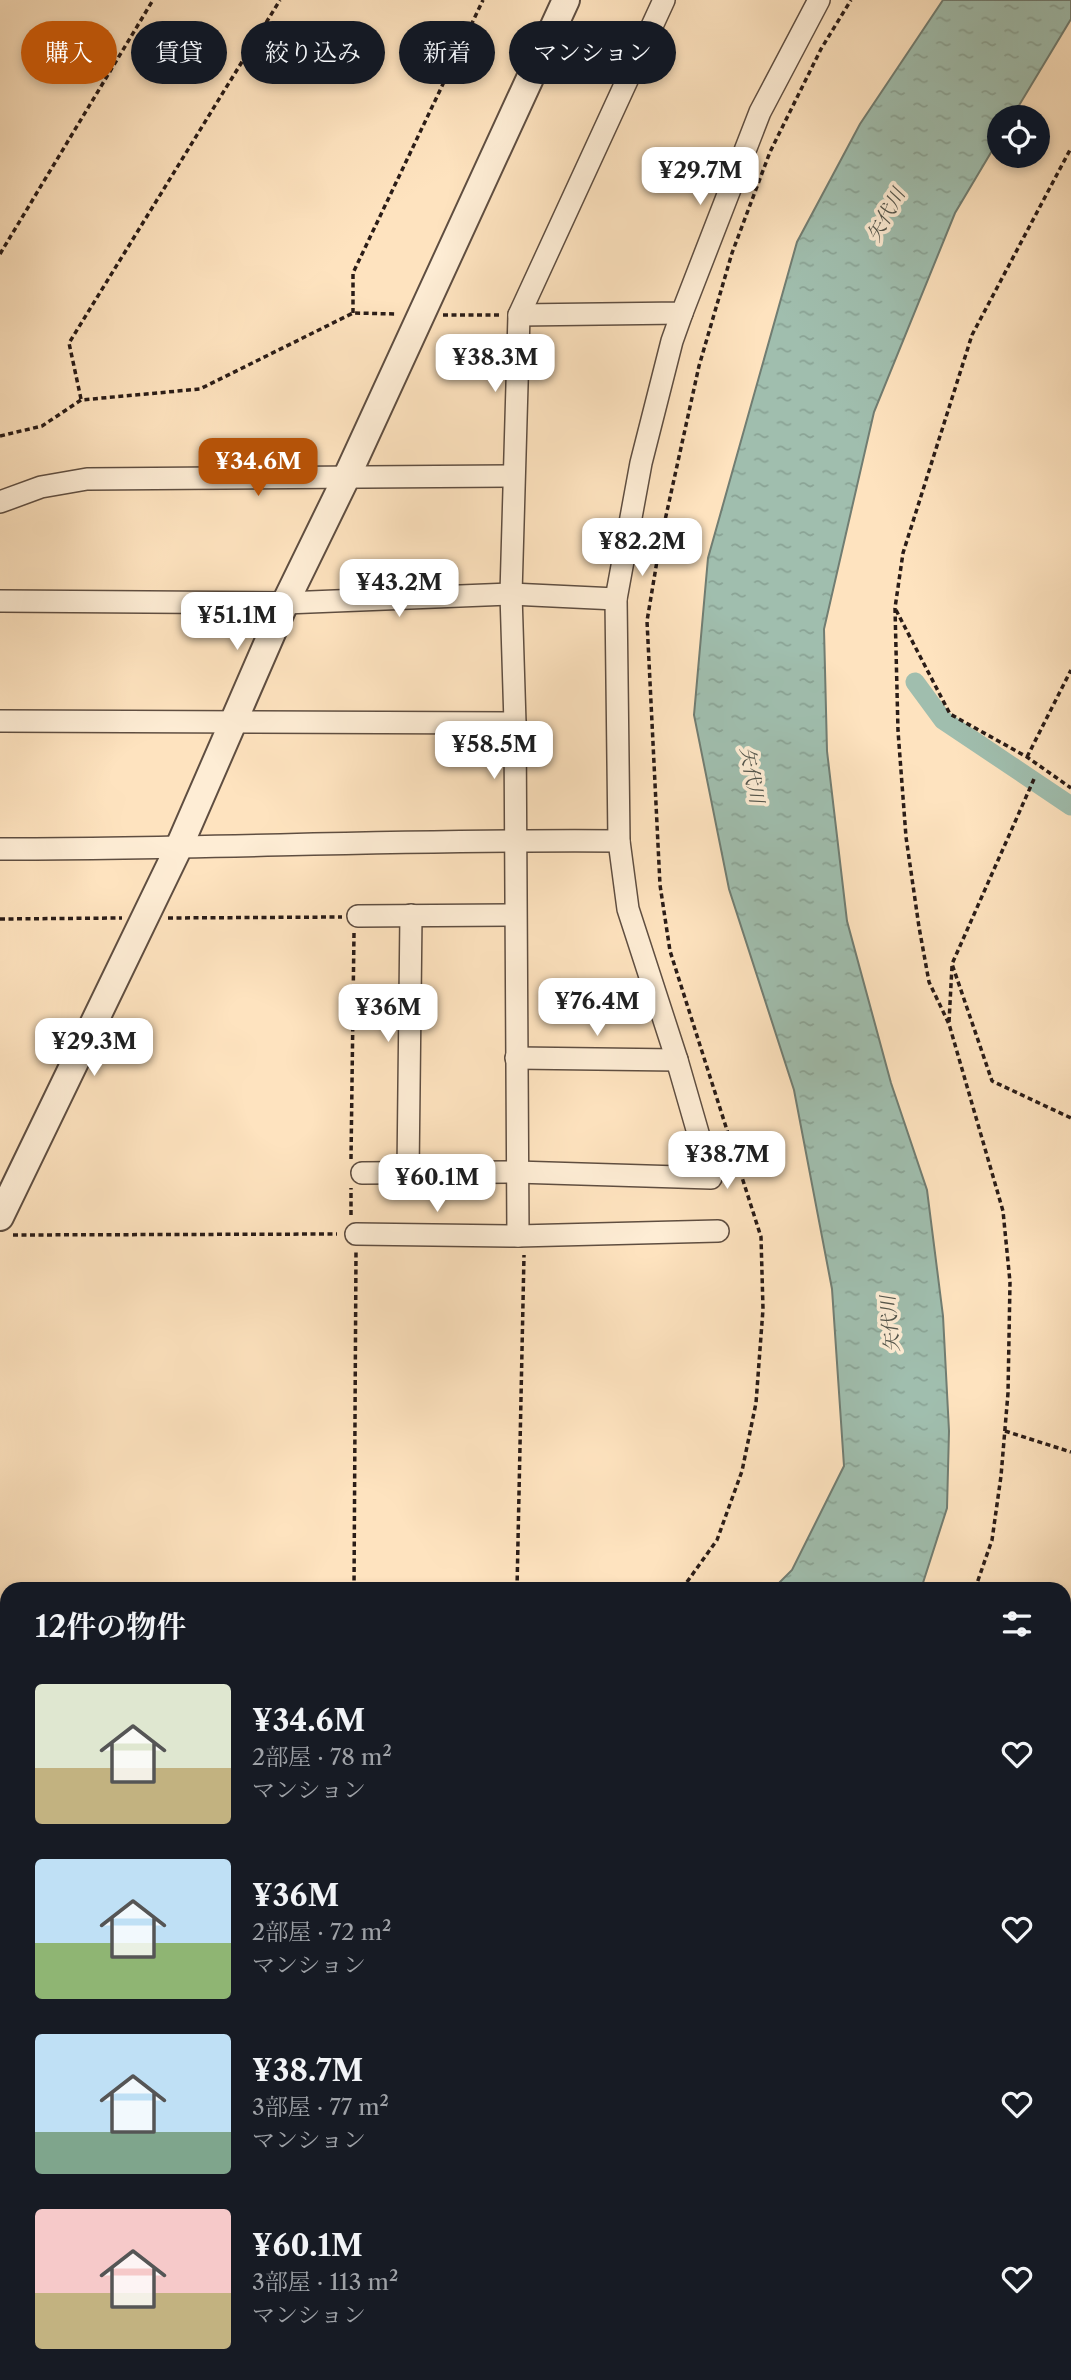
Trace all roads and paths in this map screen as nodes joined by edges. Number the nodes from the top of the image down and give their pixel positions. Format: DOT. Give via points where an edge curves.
graph roads {
  1 [pos="153,0"];
  2 [pos="280,0"];
  3 [pos="483,0"];
  4 [pos="565,0"];
  5 [pos="664,0"];
  6 [pos="819,0"];
  7 [pos="851,0"];
  8 [pos="1071,148"];
  9 [pos="1065,158"];
  10 [pos="1071,161"];
  11 [pos="0,254"];
  12 [pos="353,313"];
  13 [pos="682,313"];
  14 [pos="422,314"];
  15 [pos="519,315"];
  16 [pos="81,400"];
  17 [pos="0,436"];
  18 [pos="512,476"];
  19 [pos="347,477"];
  20 [pos="0,502"];
  21 [pos="511,594"];
  22 [pos="616,599"];
  23 [pos="0,601"];
  24 [pos="285,603"];
  25 [pos="895,608"];
  26 [pos="1071,670"];
  27 [pos="232,720"];
  28 [pos="0,721"];
  29 [pos="515,723"];
  30 [pos="1027,757"];
  31 [pos="1034,779"];
  32 [pos="1071,788"];
  33 [pos="514,840"];
  34 [pos="619,841"];
  35 [pos="0,849"];
  36 [pos="178,849"];
  37 [pos="411,915"];
  38 [pos="514,915"];
  39 [pos="356,916"];
  40 [pos="145,918"];
  41 [pos="0,919"];
  42 [pos="952,964"];
  43 [pos="949,1024"];
  44 [pos="516,1058"];
  45 [pos="677,1060"];
  46 [pos="1071,1118"];
  47 [pos="355,1172"];
  48 [pos="516,1172"];
  49 [pos="408,1173"];
  50 [pos="0,1217"];
  51 [pos="718,1231"];
  52 [pos="354,1234"];
  53 [pos="0,1235"];
  54 [pos="521,1236"];
  55 [pos="1005,1431"];
  56 [pos="1071,1452"];
  57 [pos="354,1582"];
  58 [pos="517,1582"];
  59 [pos="687,1582"];
  60 [pos="977,1582"];
  1 -- 11 [label="path"];
  2 -- 16 [label="path" via="69,343"];
  3 -- 12 [label="path" via="353,273"];
  4 -- 14 [label="street"];
  5 -- 15 [label="street"];
  6 -- 13 [label="street" via="760,112"];
  7 -- 59 [label="path" via="770,152 732,253 698,366 647,621 660,885 670,951 761,1237 764,1309 756,1402 742,1471 717,1540"];
  8 -- 9 [label="path"];
  9 -- 10 [label="path"];
  9 -- 25 [label="path" via="972,335 902,553"];
  12 -- 14 [label="path"];
  12 -- 16 [label="path" via="200,389"];
  13 -- 15 [label="street"];
  13 -- 22 [label="street" via="641,463"];
  14 -- 15 [label="path"];
  14 -- 19 [label="street"];
  15 -- 18 [label="street"];
  16 -- 17 [label="path" via="42,426"];
  18 -- 19 [label="street"];
  18 -- 21 [label="street"];
  19 -- 20 [label="street" via="87,478 41,487"];
  19 -- 24 [label="street"];
  21 -- 22 [label="street"];
  21 -- 24 [label="street"];
  21 -- 29 [label="street"];
  22 -- 34 [label="street"];
  23 -- 24 [label="street"];
  24 -- 27 [label="street"];
  25 -- 30 [label="path" via="950,714"];
  25 -- 43 [label="path" via="906,836 929,982"];
  26 -- 30 [label="path"];
  27 -- 28 [label="street"];
  27 -- 29 [label="street"];
  27 -- 36 [label="street"];
  29 -- 33 [label="street"];
  30 -- 32 [label="path"];
  31 -- 42 [label="path"];
  33 -- 34 [label="street"];
  33 -- 36 [label="street"];
  33 -- 38 [label="street"];
  34 -- 45 [label="street" via="628,909"];
  35 -- 36 [label="street"];
  36 -- 40 [label="street"];
  37 -- 38 [label="street"];
  37 -- 39 [label="street"];
  37 -- 49 [label="street"];
  38 -- 44 [label="street"];
  39 -- 40 [label="path"];
  39 -- 47 [label="path"];
  40 -- 41 [label="path"];
  40 -- 50 [label="street"];
  42 -- 43 [label="path"];
  42 -- 46 [label="path" via="992,1081"];
  43 -- 55 [label="path" via="1003,1211 1010,1282"];
  44 -- 45 [label="street"];
  44 -- 48 [label="street"];
  45 -- 48 [label="street" via="711,1178"];
  47 -- 49 [label="street"];
  47 -- 52 [label="path"];
  48 -- 49 [label="street"];
  48 -- 54 [label="street"];
  51 -- 54 [label="street"];
  52 -- 53 [label="path"];
  52 -- 54 [label="street"];
  52 -- 57 [label="path"];
  54 -- 58 [label="path"];
  55 -- 56 [label="path"];
  55 -- 60 [label="path" via="992,1540"];
}
